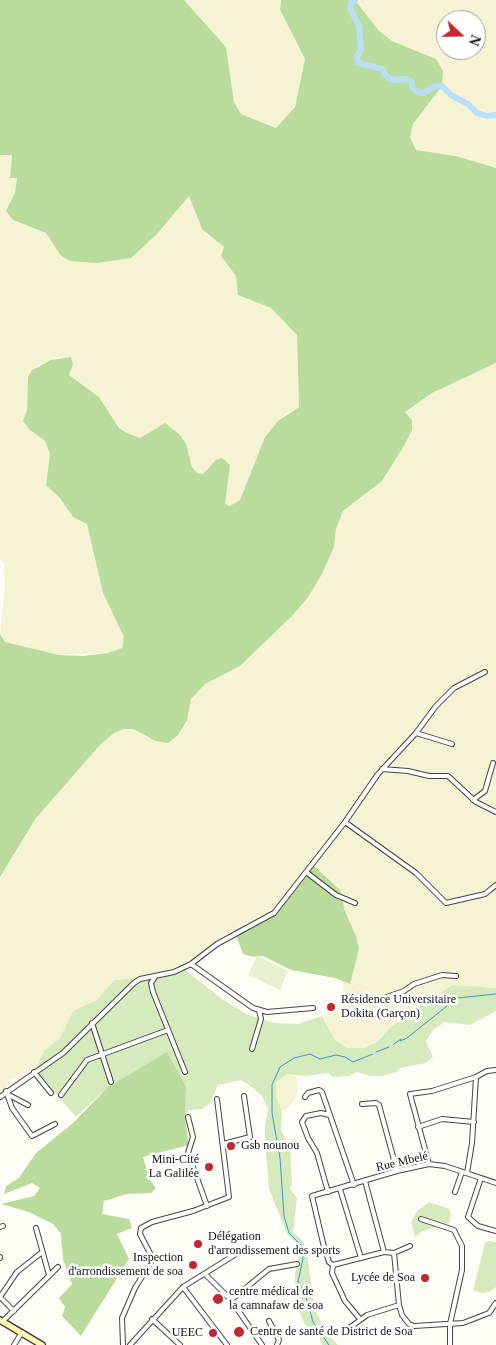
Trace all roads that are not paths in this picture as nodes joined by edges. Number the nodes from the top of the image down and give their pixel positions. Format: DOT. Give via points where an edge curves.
graph roads {
  1 [pos="486,672"];
  2 [pos="416,733"];
  3 [pos="452,744"];
  4 [pos="493,763"];
  5 [pos="382,769"];
  6 [pos="474,800"];
  7 [pos="496,812"];
  8 [pos="345,822"];
  9 [pos="306,872"];
  10 [pos="496,885"];
  11 [pos="355,903"];
  12 [pos="191,964"];
  13 [pos="456,976"];
  14 [pos="155,977"];
  15 [pos="384,998"];
  16 [pos="313,1008"];
  17 [pos="258,1010"];
  18 [pos="92,1023"];
  19 [pos="168,1030"];
  20 [pos="252,1049"];
  21 [pos="104,1054"];
  22 [pos="496,1070"];
  23 [pos="34,1072"];
  24 [pos="185,1072"];
  25 [pos="476,1077"];
  26 [pos="111,1082"];
  27 [pos="6,1093"];
  28 [pos="51,1093"];
  29 [pos="61,1095"];
  30 [pos="244,1096"];
  31 [pos="0,1097"];
  32 [pos="305,1097"];
  33 [pos="217,1099"];
  34 [pos="362,1104"];
  35 [pos="28,1105"];
  36 [pos="329,1115"];
  37 [pos="188,1117"];
  38 [pos="474,1122"];
  39 [pos="55,1124"];
  40 [pos="418,1127"];
  41 [pos="223,1144"];
  42 [pos="429,1164"];
  43 [pos="397,1171"];
  44 [pos="462,1172"];
  45 [pos="468,1173"];
  46 [pos="481,1178"];
  47 [pos="365,1181"];
  48 [pos="496,1183"];
  49 [pos="354,1185"];
  50 [pos="340,1189"];
  51 [pos="328,1192"];
  52 [pos="454,1192"];
  53 [pos="207,1206"];
  54 [pos="421,1219"];
  55 [pos="36,1228"];
  56 [pos="496,1231"];
  57 [pos="410,1246"];
  58 [pos="41,1252"];
  59 [pos="384,1252"];
  60 [pos="394,1253"];
  61 [pos="236,1254"];
  62 [pos="361,1258"];
  63 [pos="297,1264"];
  64 [pos="333,1265"];
  65 [pos="58,1267"];
  66 [pos="48,1274"];
  67 [pos="205,1274"];
  68 [pos="183,1287"];
  69 [pos="230,1300"];
  70 [pos="496,1303"];
  71 [pos="399,1305"];
  72 [pos="14,1311"];
  73 [pos="152,1319"];
  74 [pos="360,1319"];
  75 [pos="1,1321"];
  76 [pos="269,1321"];
  77 [pos="450,1324"];
  78 [pos="348,1329"];
  79 [pos="22,1332"];
  80 [pos="14,1345"];
  81 [pos="42,1345"];
  82 [pos="123,1345"];
  83 [pos="130,1345"];
  84 [pos="180,1345"];
  85 [pos="227,1345"];
  86 [pos="262,1345"];
  87 [pos="277,1345"];
  88 [pos="450,1345"];
  1 -- 2 [label="street" via="454,688"];
  2 -- 3 [label="street"];
  2 -- 5 [label="street"];
  4 -- 6 [label="street" via="486,791"];
  5 -- 6 [label="street" via="448,776"];
  5 -- 8 [label="street"];
  6 -- 7 [label="street"];
  8 -- 9 [label="street"];
  8 -- 10 [label="street" via="416,873 446,903 485,894"];
  9 -- 11 [label="street" via="336,895"];
  9 -- 12 [label="street" via="274,913 217,944"];
  12 -- 14 [label="street"];
  12 -- 17 [label="street"];
  13 -- 15 [label="street" via="423,981"];
  14 -- 18 [label="street" via="134,983"];
  14 -- 19 [label="street" via="151,983 153,992"];
  16 -- 17 [label="street"];
  17 -- 20 [label="street" via="261,1019"];
  18 -- 21 [label="street"];
  18 -- 23 [label="street" via="62,1053"];
  19 -- 21 [label="street"];
  19 -- 24 [label="street"];
  21 -- 26 [label="street"];
  21 -- 29 [label="street" via="87,1060"];
  22 -- 25 [label="street"];
  23 -- 27 [label="street"];
  23 -- 28 [label="street"];
  25 -- 38 [label="street"];
  25 -- 40 [label="street" via="410,1094"];
  27 -- 31 [label="street"];
  27 -- 35 [label="street"];
  27 -- 39 [label="street" via="12,1108 32,1136"];
  30 -- 41 [label="street" via="250,1137"];
  32 -- 36 [label="street" via="320,1091"];
  33 -- 41 [label="street"];
  34 -- 43 [label="street" via="379,1105"];
  36 -- 49 [label="street"];
  36 -- 51 [label="street" via="306,1116 302,1122 317,1153"];
  37 -- 53 [label="street" via="193,1137 188,1153"];
  38 -- 40 [label="street" via="442,1119"];
  38 -- 45 [label="street"];
  40 -- 42 [label="street"];
  41 -- 53 [label="street" via="229,1196"];
  42 -- 43 [label="street, Rue Mbelé"];
  42 -- 44 [label="street, Rue Mbelé"];
  43 -- 47 [label="street, Rue Mbelé"];
  44 -- 45 [label="street, Rue Mbelé"];
  44 -- 52 [label="street"];
  45 -- 46 [label="street, Rue Mbelé"];
  46 -- 48 [label="street, Rue Mbelé"];
  46 -- 56 [label="street" via="468,1217 478,1226"];
  47 -- 49 [label="street, Rue Mbelé"];
  47 -- 59 [label="street"];
  49 -- 50 [label="street, Rue Mbelé"];
  50 -- 51 [label="street, Rue Mbelé"];
  50 -- 62 [label="street"];
  51 -- 64 [label="street, Rue Mbelé" via="312,1196 329,1262"];
  53 -- 82 [label="street" via="141,1228 140,1234 153,1259 122,1318"];
  54 -- 77 [label="street" via="454,1230 462,1246 462,1270"];
  55 -- 58 [label="street"];
  57 -- 60 [label="street"];
  58 -- 66 [label="street"];
  58 -- 72 [label="street" via="17,1272 0,1297"];
  59 -- 60 [label="street"];
  59 -- 62 [label="street"];
  60 -- 71 [label="street"];
  61 -- 67 [label="street"];
  62 -- 64 [label="street"];
  63 -- 69 [label="street" via="270,1269"];
  64 -- 74 [label="street" via="332,1273 345,1300"];
  65 -- 66 [label="street"];
  66 -- 72 [label="street"];
  67 -- 68 [label="street"];
  67 -- 69 [label="street"];
  68 -- 73 [label="street"];
  68 -- 85 [label="street"];
  69 -- 86 [label="street"];
  70 -- 77 [label="street" via="489,1313 463,1323"];
  71 -- 74 [label="street"];
  71 -- 77 [label="street" via="409,1324"];
  72 -- 75 [label="street"];
  73 -- 83 [label="street"];
  73 -- 84 [label="street"];
  74 -- 78 [label="street"];
  75 -- 79 [label="main road"];
  76 -- 87 [label="street" via="279,1340"];
  77 -- 88 [label="street"];
  79 -- 80 [label="street"];
  79 -- 81 [label="main road"];
}
